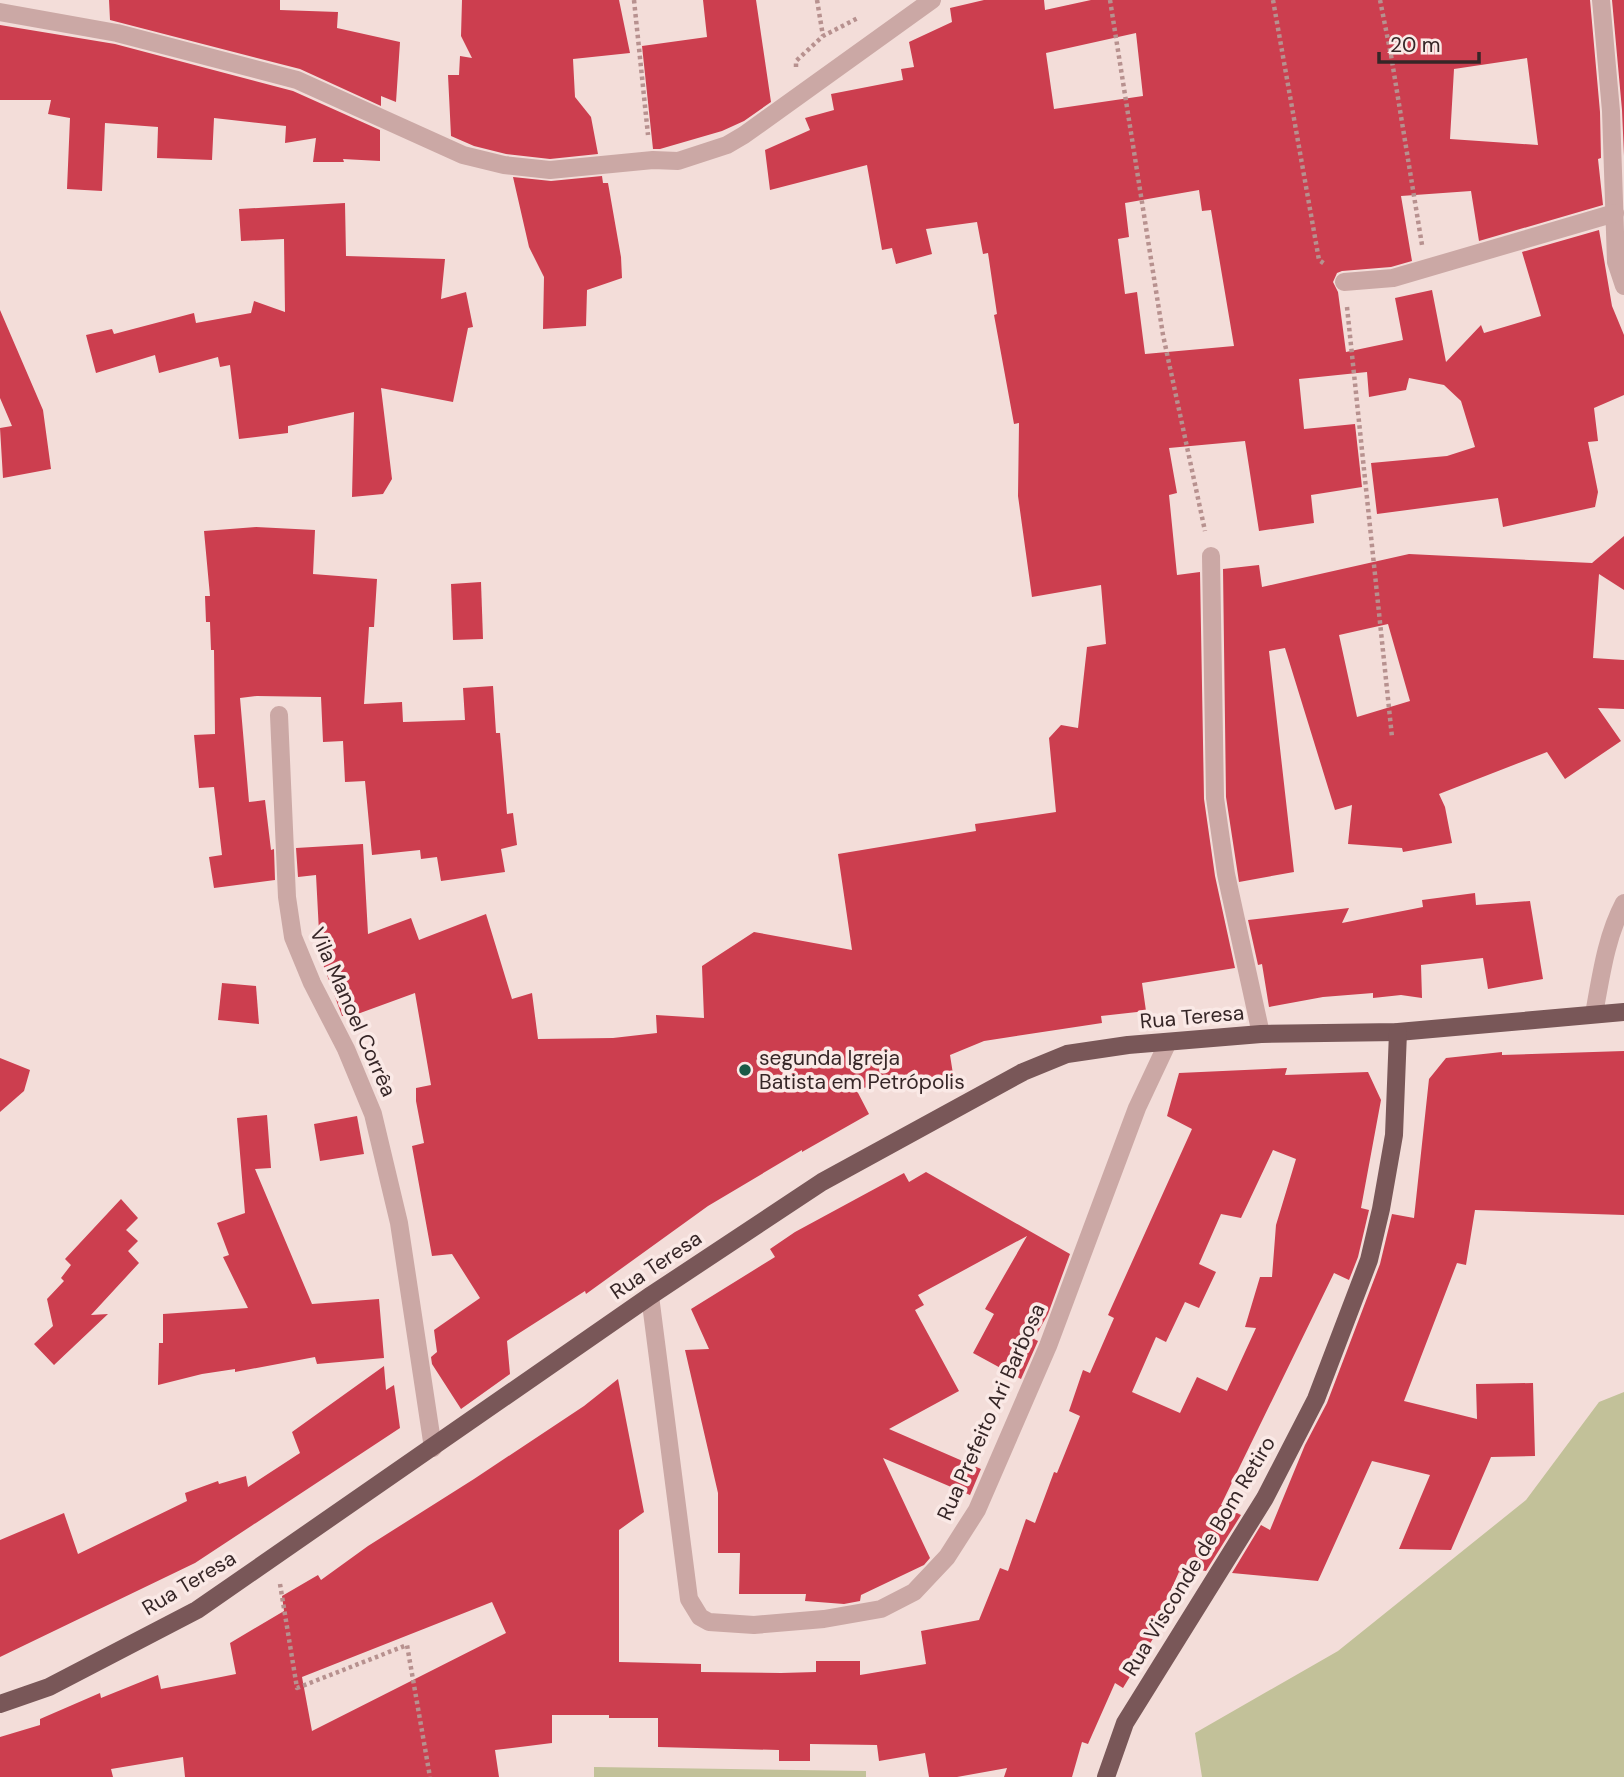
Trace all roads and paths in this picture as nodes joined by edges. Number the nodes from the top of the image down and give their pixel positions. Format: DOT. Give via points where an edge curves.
graph roads {
  1 [pos="634,0"];
  2 [pos="817,0"];
  3 [pos="932,0"];
  4 [pos="1110,0"];
  5 [pos="1273,0"];
  6 [pos="1380,0"];
  7 [pos="1601,0"];
  8 [pos="0,12"];
  9 [pos="823,36"];
  10 [pos="653,160"];
  11 [pos="1615,213"];
  12 [pos="1426,270"];
  13 [pos="1344,282"];
  14 [pos="1624,286"];
  15 [pos="1211,556"];
  16 [pos="279,715"];
  17 [pos="1392,737"];
  18 [pos="1624,903"];
  19 [pos="1624,1012"];
  20 [pos="1594,1014"];
  21 [pos="1398,1032"];
  22 [pos="1261,1034"];
  23 [pos="1168,1042"];
  24 [pos="650,1296"];
  25 [pos="433,1448"];
  26 [pos="276,1555"];
  27 [pos="0,1704"];
  28 [pos="430,1777"];
  29 [pos="1105,1777"];
  1 -- 10 [label="path"];
  2 -- 9 [label="path"];
  3 -- 10 [label="street" via="727,145 678,161"];
  4 -- 15 [label="path" via="1163,335"];
  5 -- 13 [label="path" via="1319,261"];
  6 -- 12 [label="path"];
  7 -- 11 [label="street"];
  8 -- 10 [label="street" via="117,33 297,80 442,146 504,165 551,170"];
  11 -- 12 [label="street"];
  11 -- 14 [label="street" via="1616,262"];
  12 -- 13 [label="street"];
  13 -- 17 [label="path"];
  15 -- 22 [label="street" via="1215,798 1226,874"];
  16 -- 25 [label="street, Vila Manoel Corrêa" via="287,898 293,937 373,1114 399,1223"];
  18 -- 20 [label="street" via="1604,959"];
  19 -- 20 [label="main road, Rua Teresa"];
  20 -- 21 [label="main road, Rua Teresa"];
  21 -- 22 [label="main road, Rua Teresa"];
  21 -- 29 [label="main road, Rua Visconde de Bom Retiro" via="1394,1135 1381,1209 1369,1260 1316,1399 1265,1498 1125,1723"];
  22 -- 23 [label="main road, Rua Teresa"];
  23 -- 24 [label="main road, Rua Teresa" via="1067,1054 1024,1072 822,1182"];
  23 -- 24 [label="street, Rua Prefeito Ari Barbosa" via="1137,1108 1048,1346 976,1510 947,1557 914,1591 881,1609 754,1625 709,1622 699,1617 689,1599"];
  24 -- 25 [label="main road, Rua Teresa"];
  25 -- 26 [label="main road, Rua Teresa"];
  26 -- 27 [label="main road, Rua Teresa" via="197,1610 49,1687"];
  26 -- 28 [label="path" via="297,1688 407,1645"];
}
